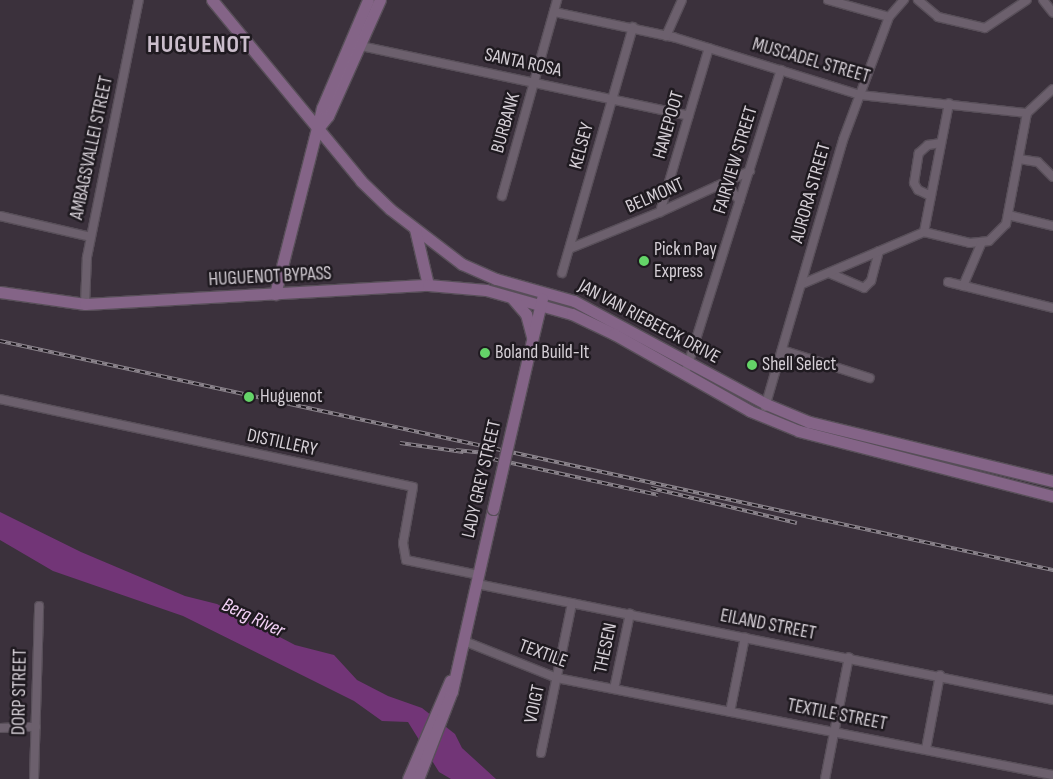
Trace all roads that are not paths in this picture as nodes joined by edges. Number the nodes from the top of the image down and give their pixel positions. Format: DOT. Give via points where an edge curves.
graph roads {
  1 [pos="139,0"];
  2 [pos="212,0"];
  3 [pos="368,0"];
  4 [pos="380,0"];
  5 [pos="557,0"];
  6 [pos="682,0"];
  7 [pos="828,0"];
  8 [pos="904,0"];
  9 [pos="918,0"];
  10 [pos="1027,0"];
  11 [pos="1043,0"];
  12 [pos="554,12"];
  13 [pos="1053,12"];
  14 [pos="889,16"];
  15 [pos="633,27"];
  16 [pos="666,36"];
  17 [pos="354,45"];
  18 [pos="709,48"];
  19 [pos="781,70"];
  20 [pos="534,82"];
  21 [pos="1053,89"];
  22 [pos="860,95"];
  23 [pos="612,98"];
  24 [pos="949,103"];
  25 [pos="1027,113"];
  26 [pos="689,116"];
  27 [pos="318,128"];
  28 [pos="941,143"];
  29 [pos="1019,159"];
  30 [pos="750,171"];
  31 [pos="1053,177"];
  32 [pos="717,186"];
  33 [pos="502,196"];
  34 [pos="930,196"];
  35 [pos="740,201"];
  36 [pos="660,212"];
  37 [pos="1008,215"];
  38 [pos="0,216"];
  39 [pos="1053,226"];
  40 [pos="415,229"];
  41 [pos="924,232"];
  42 [pos="91,237"];
  43 [pos="980,244"];
  44 [pos="571,248"];
  45 [pos="879,251"];
  46 [pos="562,273"];
  47 [pos="829,273"];
  48 [pos="948,282"];
  49 [pos="802,284"];
  50 [pos="428,285"];
  51 [pos="963,286"];
  52 [pos="545,291"];
  53 [pos="0,292"];
  54 [pos="275,294"];
  55 [pos="511,297"];
  56 [pos="84,304"];
  57 [pos="540,305"];
  58 [pos="1053,308"];
  59 [pos="532,338"];
  60 [pos="782,350"];
  61 [pos="689,362"];
  62 [pos="685,374"];
  63 [pos="870,378"];
  64 [pos="0,399"];
  65 [pos="766,404"];
  66 [pos="762,416"];
  67 [pos="1053,481"];
  68 [pos="1053,496"];
  69 [pos="478,580"];
  70 [pos="572,603"];
  71 [pos="39,606"];
  72 [pos="630,614"];
  73 [pos="745,637"];
  74 [pos="464,640"];
  75 [pos="849,657"];
  76 [pos="940,675"];
  77 [pos="557,678"];
  78 [pos="614,689"];
  79 [pos="1053,700"];
  80 [pos="730,712"];
  81 [pos="36,727"];
  82 [pos="0,728"];
  83 [pos="20,729"];
  84 [pos="833,730"];
  85 [pos="36,736"];
  86 [pos="926,749"];
  87 [pos="541,753"];
  88 [pos="1053,774"];
  89 [pos="414,778"];
  90 [pos="34,779"];
  91 [pos="825,779"];
  1 -- 42 [label="street, AMBAGSVALLEI STREET"];
  2 -- 27 [label="main road, JAN VAN RIEBEECK DRIVE"];
  3 -- 17 [label="main road"];
  4 -- 17 [label="main road"];
  5 -- 12 [label="street, BURBANK"];
  6 -- 16 [label="street"];
  7 -- 14 [label="street"];
  8 -- 14 [label="street, AURORA STREET"];
  9 -- 10 [label="street" via="938,17 985,28"];
  11 -- 13 [label="street"];
  12 -- 15 [label="street, MUSCADEL STREET"];
  12 -- 20 [label="street, BURBANK"];
  14 -- 22 [label="street, AURORA STREET"];
  15 -- 16 [label="street, MUSCADEL STREET"];
  15 -- 23 [label="street, KELSEY"];
  16 -- 18 [label="street, MUSCADEL STREET"];
  17 -- 20 [label="street, SANTA ROSA"];
  17 -- 27 [label="main road" via="328,116"];
  18 -- 19 [label="street, MUSCADEL STREET"];
  18 -- 26 [label="street, HANEPOOT"];
  19 -- 22 [label="street, MUSCADEL STREET"];
  19 -- 30 [label="street, FAIRVIEW STREET"];
  20 -- 23 [label="street, SANTA ROSA"];
  20 -- 33 [label="street, BURBANK"];
  21 -- 25 [label="street"];
  22 -- 24 [label="street, MUSCADEL STREET"];
  22 -- 49 [label="street, AURORA STREET" via="843,140"];
  23 -- 26 [label="street, SANTA ROSA"];
  23 -- 44 [label="street, KELSEY"];
  24 -- 25 [label="street, MUSCADEL STREET"];
  24 -- 28 [label="street"];
  25 -- 29 [label="street"];
  26 -- 36 [label="street, HANEPOOT"];
  27 -- 40 [label="main road, JAN VAN RIEBEECK DRIVE" via="361,181"];
  27 -- 54 [label="main road"];
  28 -- 34 [label="street"];
  28 -- 34 [label="street" via="928,145 919,153 914,183 918,190"];
  29 -- 31 [label="street" via="1038,162"];
  29 -- 37 [label="street"];
  30 -- 32 [label="street, BELMONT"];
  30 -- 35 [label="street, FAIRVIEW STREET"];
  32 -- 35 [label="street" via="731,190"];
  32 -- 36 [label="street, BELMONT"];
  34 -- 41 [label="street"];
  35 -- 61 [label="street, FAIRVIEW STREET"];
  36 -- 44 [label="street, BELMONT"];
  37 -- 39 [label="street"];
  37 -- 43 [label="street" via="1000,231"];
  38 -- 42 [label="street"];
  40 -- 50 [label="main road"];
  40 -- 52 [label="main road, JAN VAN RIEBEECK DRIVE" via="448,255 474,270"];
  41 -- 43 [label="street"];
  41 -- 45 [label="street"];
  42 -- 56 [label="street, AMBAGSVALLEI STREET"];
  43 -- 51 [label="street"];
  44 -- 46 [label="street, KELSEY"];
  45 -- 47 [label="street"];
  45 -- 47 [label="street" via="871,281 864,288"];
  47 -- 49 [label="street"];
  48 -- 51 [label="street"];
  49 -- 60 [label="street, AURORA STREET"];
  50 -- 54 [label="main road, HUGUENOT BYPASS"];
  50 -- 55 [label="main road, HUGUENOT BYPASS" via="467,287"];
  51 -- 58 [label="street"];
  52 -- 57 [label="main road, LADY GREY STREET"];
  52 -- 61 [label="main road, JAN VAN RIEBEECK DRIVE" via="594,310"];
  53 -- 56 [label="main road, HUGUENOT BYPASS"];
  54 -- 56 [label="main road, HUGUENOT BYPASS"];
  55 -- 57 [label="main road, HUGUENOT BYPASS"];
  55 -- 59 [label="main road" via="526,314"];
  57 -- 59 [label="main road, LADY GREY STREET"];
  57 -- 62 [label="main road, JAN VAN RIEBEECK DRIVE" via="580,318"];
  59 -- 69 [label="main road, LADY GREY STREET, bridge"];
  60 -- 63 [label="street"];
  60 -- 65 [label="street, AURORA STREET"];
  61 -- 62 [label="street, FAIRVIEW STREET"];
  61 -- 65 [label="main road, JAN VAN RIEBEECK DRIVE"];
  62 -- 66 [label="main road, JAN VAN RIEBEECK DRIVE"];
  64 -- 69 [label="street, DISTILLERY" via="413,487 403,544 406,560"];
  65 -- 66 [label="street, AURORA STREET"];
  65 -- 67 [label="main road, JAN VAN RIEBEECK DRIVE" via="832,428"];
  66 -- 68 [label="main road, JAN VAN RIEBEECK DRIVE" via="827,440"];
  69 -- 70 [label="street, EILAND STREET"];
  69 -- 74 [label="main road, LADY GREY STREET"];
  70 -- 72 [label="street, EILAND STREET"];
  70 -- 77 [label="street, VOIGT"];
  71 -- 81 [label="street, DORP STREET"];
  72 -- 73 [label="street, EILAND STREET"];
  72 -- 78 [label="street, THESEN"];
  73 -- 75 [label="street, EILAND STREET"];
  73 -- 80 [label="street"];
  74 -- 77 [label="street, TEXTILE"];
  74 -- 89 [label="main road, LADY GREY STREET" via="454,676 440,700"];
  75 -- 76 [label="street, EILAND STREET"];
  75 -- 84 [label="street"];
  76 -- 79 [label="street, EILAND STREET"];
  76 -- 86 [label="street"];
  77 -- 78 [label="street, TEXTILE"];
  77 -- 87 [label="street, VOIGT"];
  78 -- 80 [label="street, TEXTILE STREET"];
  80 -- 84 [label="street, TEXTILE STREET"];
  81 -- 83 [label="street"];
  81 -- 85 [label="street, DORP STREET"];
  82 -- 83 [label="street"];
  83 -- 85 [label="street"];
  84 -- 86 [label="street, TEXTILE STREET"];
  84 -- 91 [label="street"];
  85 -- 90 [label="street, DORP STREET"];
  86 -- 88 [label="street, TEXTILE STREET"];
}
